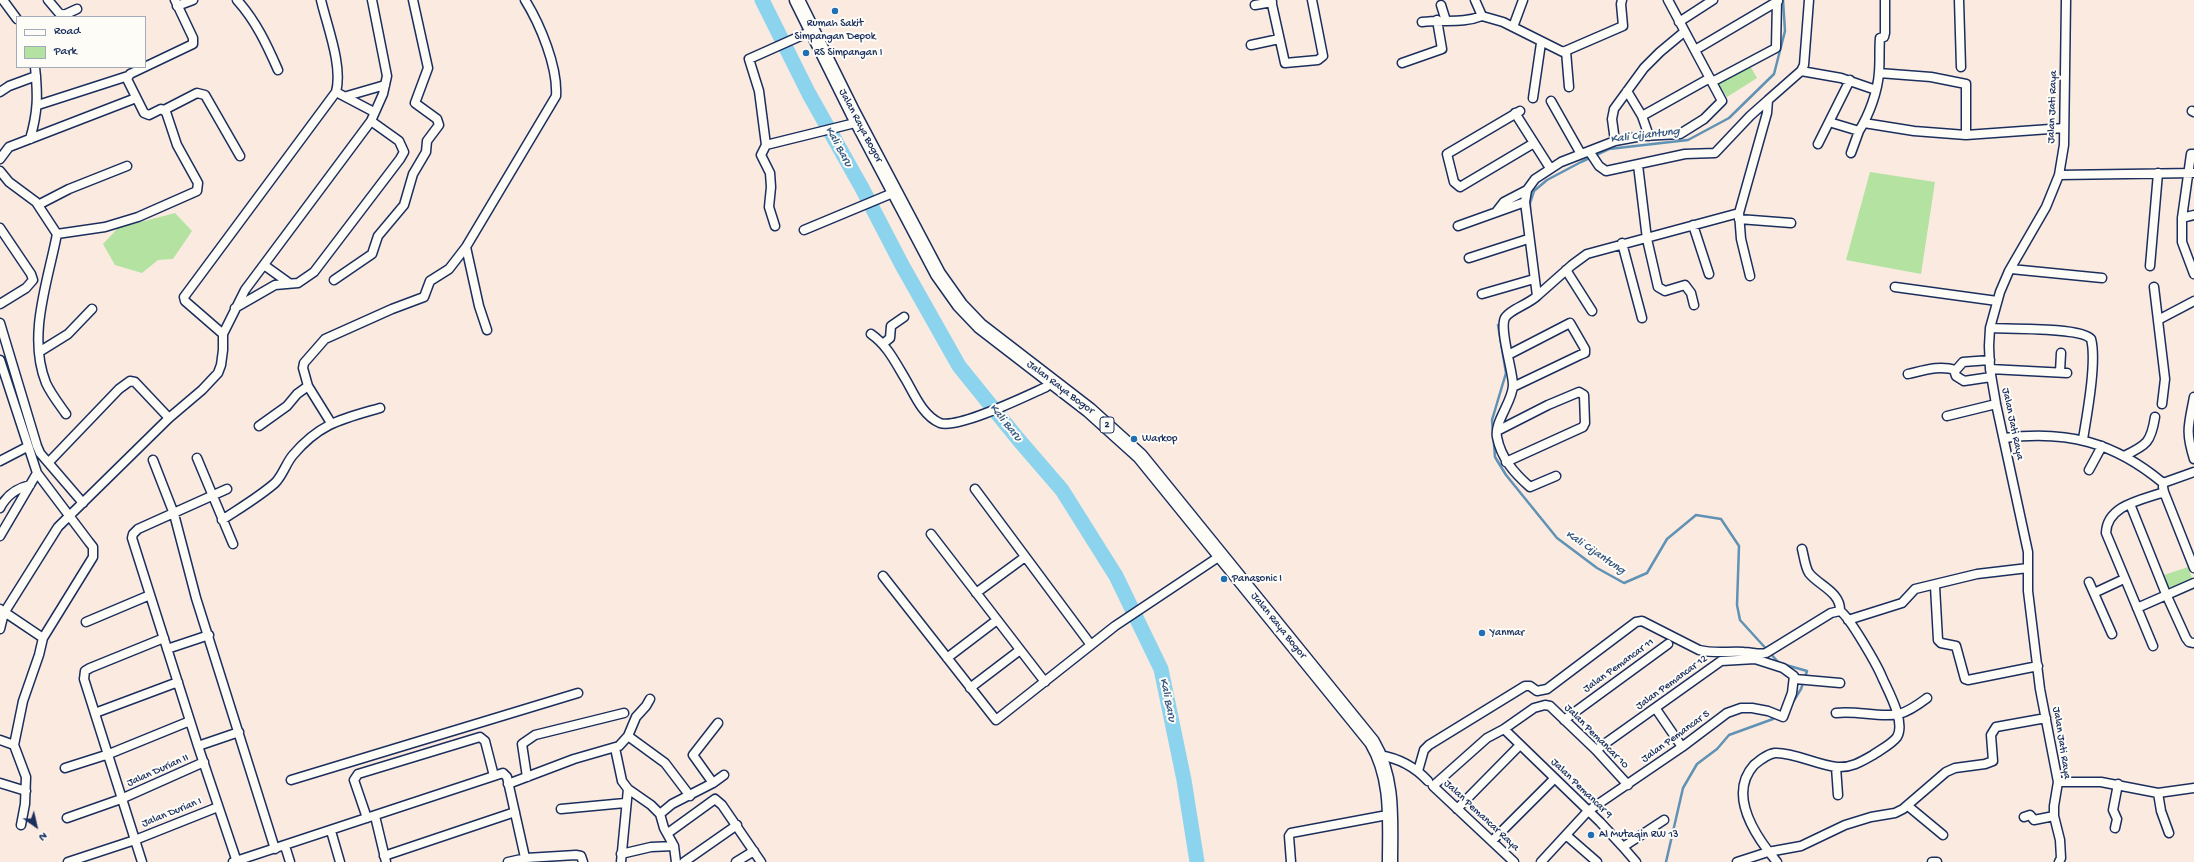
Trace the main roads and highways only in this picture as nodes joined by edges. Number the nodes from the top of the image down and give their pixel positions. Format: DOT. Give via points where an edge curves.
graph roads {
  1 [pos="789,0"];
  2 [pos="797,0"];
  3 [pos="1049,385"];
  4 [pos="1217,558"];
  5 [pos="1382,862"];
  6 [pos="1390,862"];
  1 -- 3 [label="highway, Jalan Raya Bogor / 2" via="800,36 882,197 937,287 989,344"];
  2 -- 3 [label="highway, Jalan Raya Bogor / 2" via="850,107 946,285 980,326"];
  3 -- 4 [label="highway, Jalan Raya Bogor / 2" via="1116,433"];
  4 -- 5 [label="highway, Jalan Raya Bogor / 2" via="1368,752 1380,784"];
  4 -- 6 [label="highway, Jalan Raya Bogor / 2" via="1343,705 1379,755 1389,791"];
}
